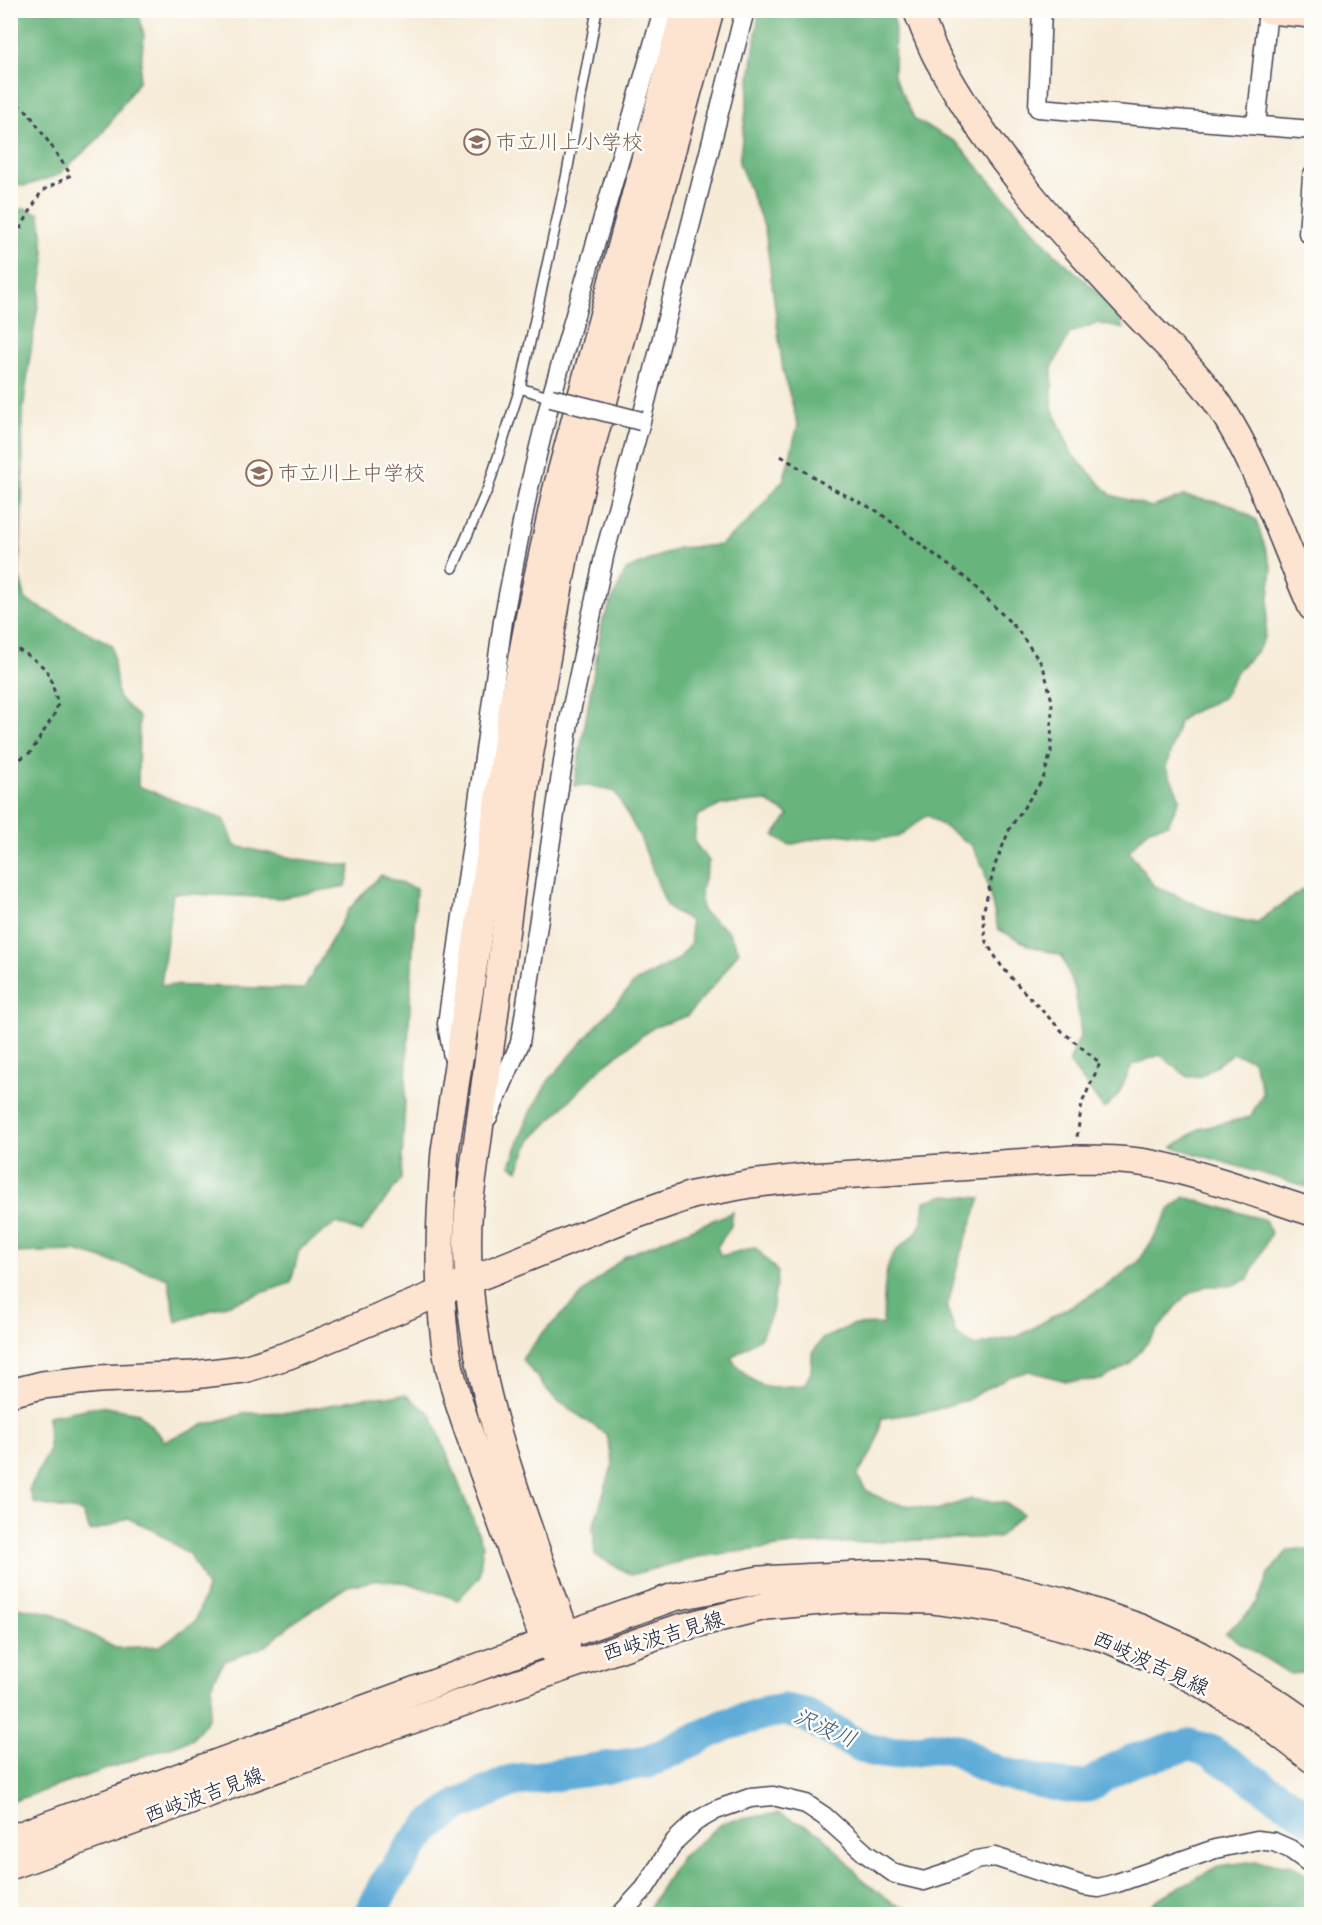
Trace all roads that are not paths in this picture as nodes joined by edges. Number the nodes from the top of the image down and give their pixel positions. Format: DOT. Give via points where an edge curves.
graph roads {
  1 [pos="597,10"];
  2 [pos="663,10"];
  3 [pos="685,10"];
  4 [pos="710,10"];
  5 [pos="745,10"];
  6 [pos="918,10"];
  7 [pos="1042,10"];
  8 [pos="1268,10"];
  9 [pos="1311,14"];
  10 [pos="1256,125"];
  11 [pos="1311,130"];
  12 [pos="1311,176"];
  13 [pos="1311,234"];
  14 [pos="520,388"];
  15 [pos="551,398"];
  16 [pos="641,421"];
  17 [pos="453,568"];
  18 [pos="1311,607"];
  19 [pos="458,1079"];
  20 [pos="478,1137"];
  21 [pos="1311,1212"];
  22 [pos="468,1281"];
  23 [pos="441,1292"];
  24 [pos="10,1393"];
  25 [pos="556,1639"];
  26 [pos="567,1666"];
  27 [pos="1311,1727"];
  28 [pos="1311,1759"];
  29 [pos="10,1839"];
  30 [pos="1311,1864"];
  31 [pos="10,1866"];
  32 [pos="621,1914"];
  1 -- 14 [label="lane" via="566,178"];
  2 -- 15 [label="street"];
  3 -- 19 [label="street" via="556,492 533,598 513,705"];
  4 -- 20 [label="street" via="585,469 566,553 528,763"];
  5 -- 16 [label="street"];
  6 -- 18 [label="street" via="938,59 962,100 1017,179 1181,358 1218,404 1244,449"];
  7 -- 10 [label="street" via="1038,108"];
  8 -- 9 [label="street"];
  8 -- 10 [label="street"];
  10 -- 11 [label="street"];
  12 -- 13 [label="street"];
  14 -- 15 [label="lane"];
  14 -- 17 [label="lane" via="488,488"];
  15 -- 16 [label="street, bridge"];
  15 -- 19 [label="street" via="503,621 447,1024"];
  16 -- 20 [label="street" via="605,552 570,716 520,1043"];
  19 -- 23 [label="street" via="441,1198"];
  20 -- 22 [label="street" via="467,1234"];
  21 -- 22 [label="street" via="1204,1178 1151,1164 1115,1160 1074,1159 801,1178 692,1195"];
  22 -- 23 [label="street"];
  22 -- 25 [label="street" via="482,1375"];
  23 -- 24 [label="street" via="289,1355 244,1369 98,1379"];
  23 -- 25 [label="street" via="445,1342 467,1428"];
  25 -- 26 [label="street"];
  25 -- 27 [label="street, 西岐波吉見線" via="674,1598 759,1580 880,1574 944,1578 1062,1601 1142,1628 1200,1655"];
  25 -- 29 [label="street, 西岐波吉見線"];
  26 -- 28 [label="street, 西岐波吉見線" via="679,1628 766,1606 855,1598 932,1600 1002,1610 1108,1639 1211,1689 1255,1716"];
  26 -- 31 [label="street, 西岐波吉見線"];
  30 -- 32 [label="street" via="1290,1849 1257,1840 1215,1849 1099,1888 995,1857 976,1860 924,1881 895,1874 806,1804 773,1796 750,1798 695,1822 675,1841 645,1888"];
}
